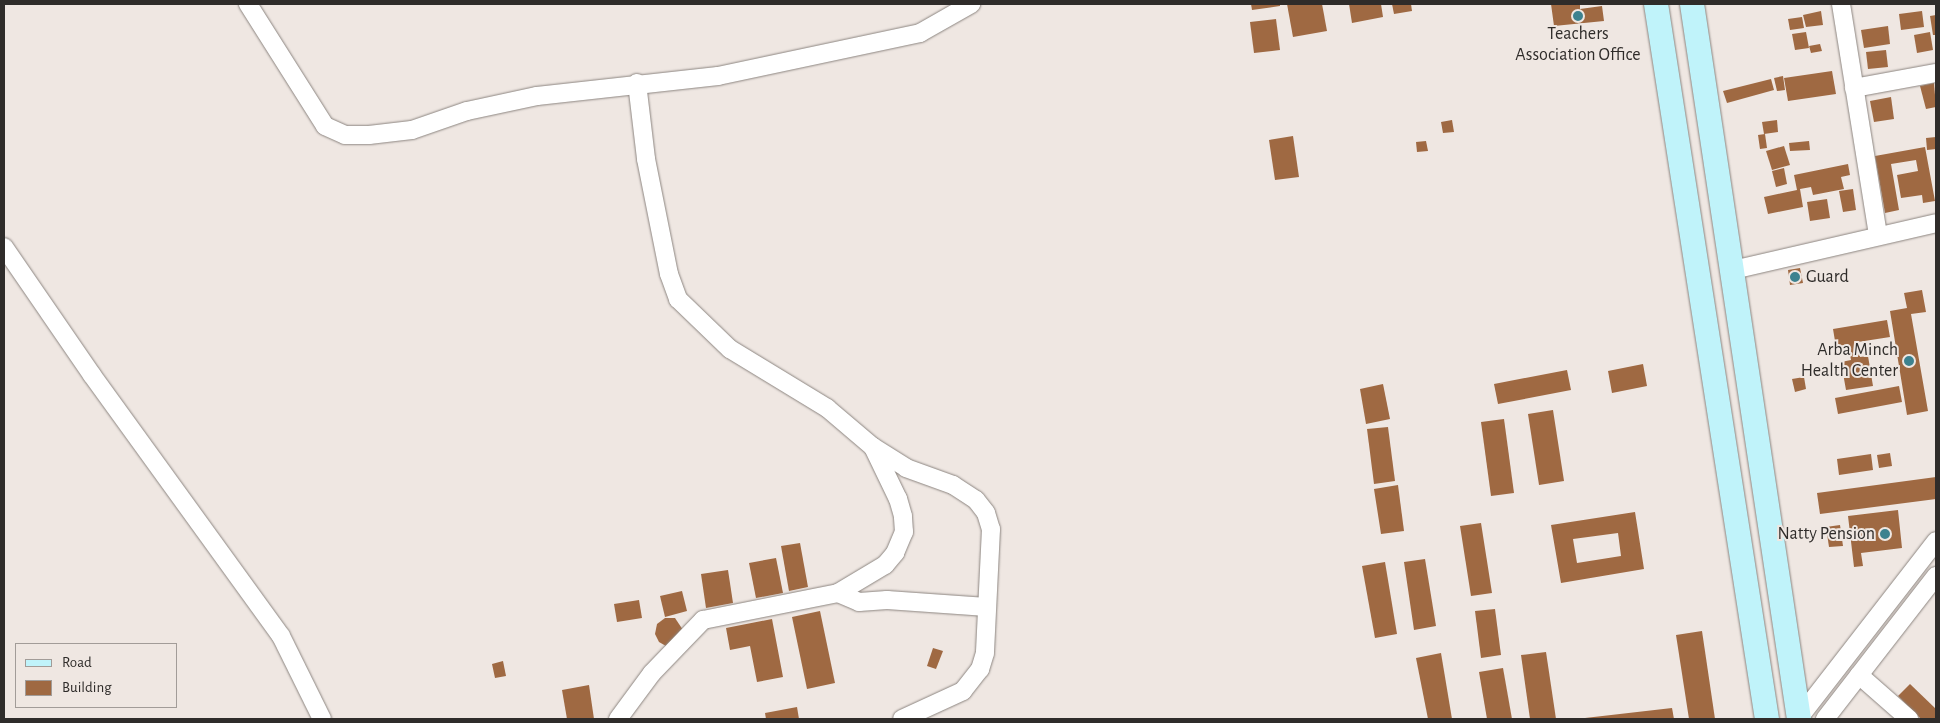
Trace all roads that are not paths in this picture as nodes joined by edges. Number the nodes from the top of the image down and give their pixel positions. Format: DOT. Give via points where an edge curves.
graph roads {
  1 [pos="248,4"];
  2 [pos="971,4"];
  3 [pos="1656,4"];
  4 [pos="1692,4"];
  5 [pos="1841,4"];
  6 [pos="1936,73"];
  7 [pos="637,83"];
  8 [pos="1854,88"];
  9 [pos="1936,223"];
  10 [pos="1878,235"];
  11 [pos="4,247"];
  12 [pos="1733,270"];
  13 [pos="873,447"];
  14 [pos="1769,527"];
  15 [pos="1739,532"];
  16 [pos="1936,541"];
  17 [pos="1936,576"];
  18 [pos="838,593"];
  19 [pos="987,607"];
  20 [pos="1859,675"];
  21 [pos="322,719"];
  22 [pos="618,719"];
  23 [pos="902,719"];
  24 [pos="1767,719"];
  25 [pos="1798,719"];
  26 [pos="1825,719"];
  27 [pos="1909,719"];
  1 -- 7 [label="street" via="326,126 345,135 412,130 468,111 537,96"];
  2 -- 7 [label="street" via="920,33 718,76"];
  3 -- 15 [label="main road"];
  4 -- 12 [label="main road"];
  5 -- 8 [label="street"];
  6 -- 8 [label="street"];
  7 -- 13 [label="street" via="646,158 668,274 678,298 730,349 827,408"];
  8 -- 10 [label="street"];
  9 -- 10 [label="street"];
  10 -- 12 [label="street"];
  11 -- 21 [label="street" via="92,375 281,636"];
  12 -- 14 [label="main road"];
  13 -- 18 [label="street" via="898,499 904,532 895,553 885,565"];
  13 -- 19 [label="street" via="906,468 953,485 976,500 986,513 991,529"];
  14 -- 15 [label="main road"];
  14 -- 25 [label="main road"];
  15 -- 24 [label="main road"];
  16 -- 25 [label="street"];
  17 -- 20 [label="street"];
  18 -- 19 [label="street" via="859,602 887,600"];
  18 -- 22 [label="street" via="703,620 652,673"];
  19 -- 23 [label="street" via="985,653 980,668 963,691"];
  20 -- 26 [label="street"];
  20 -- 27 [label="street"];
}
